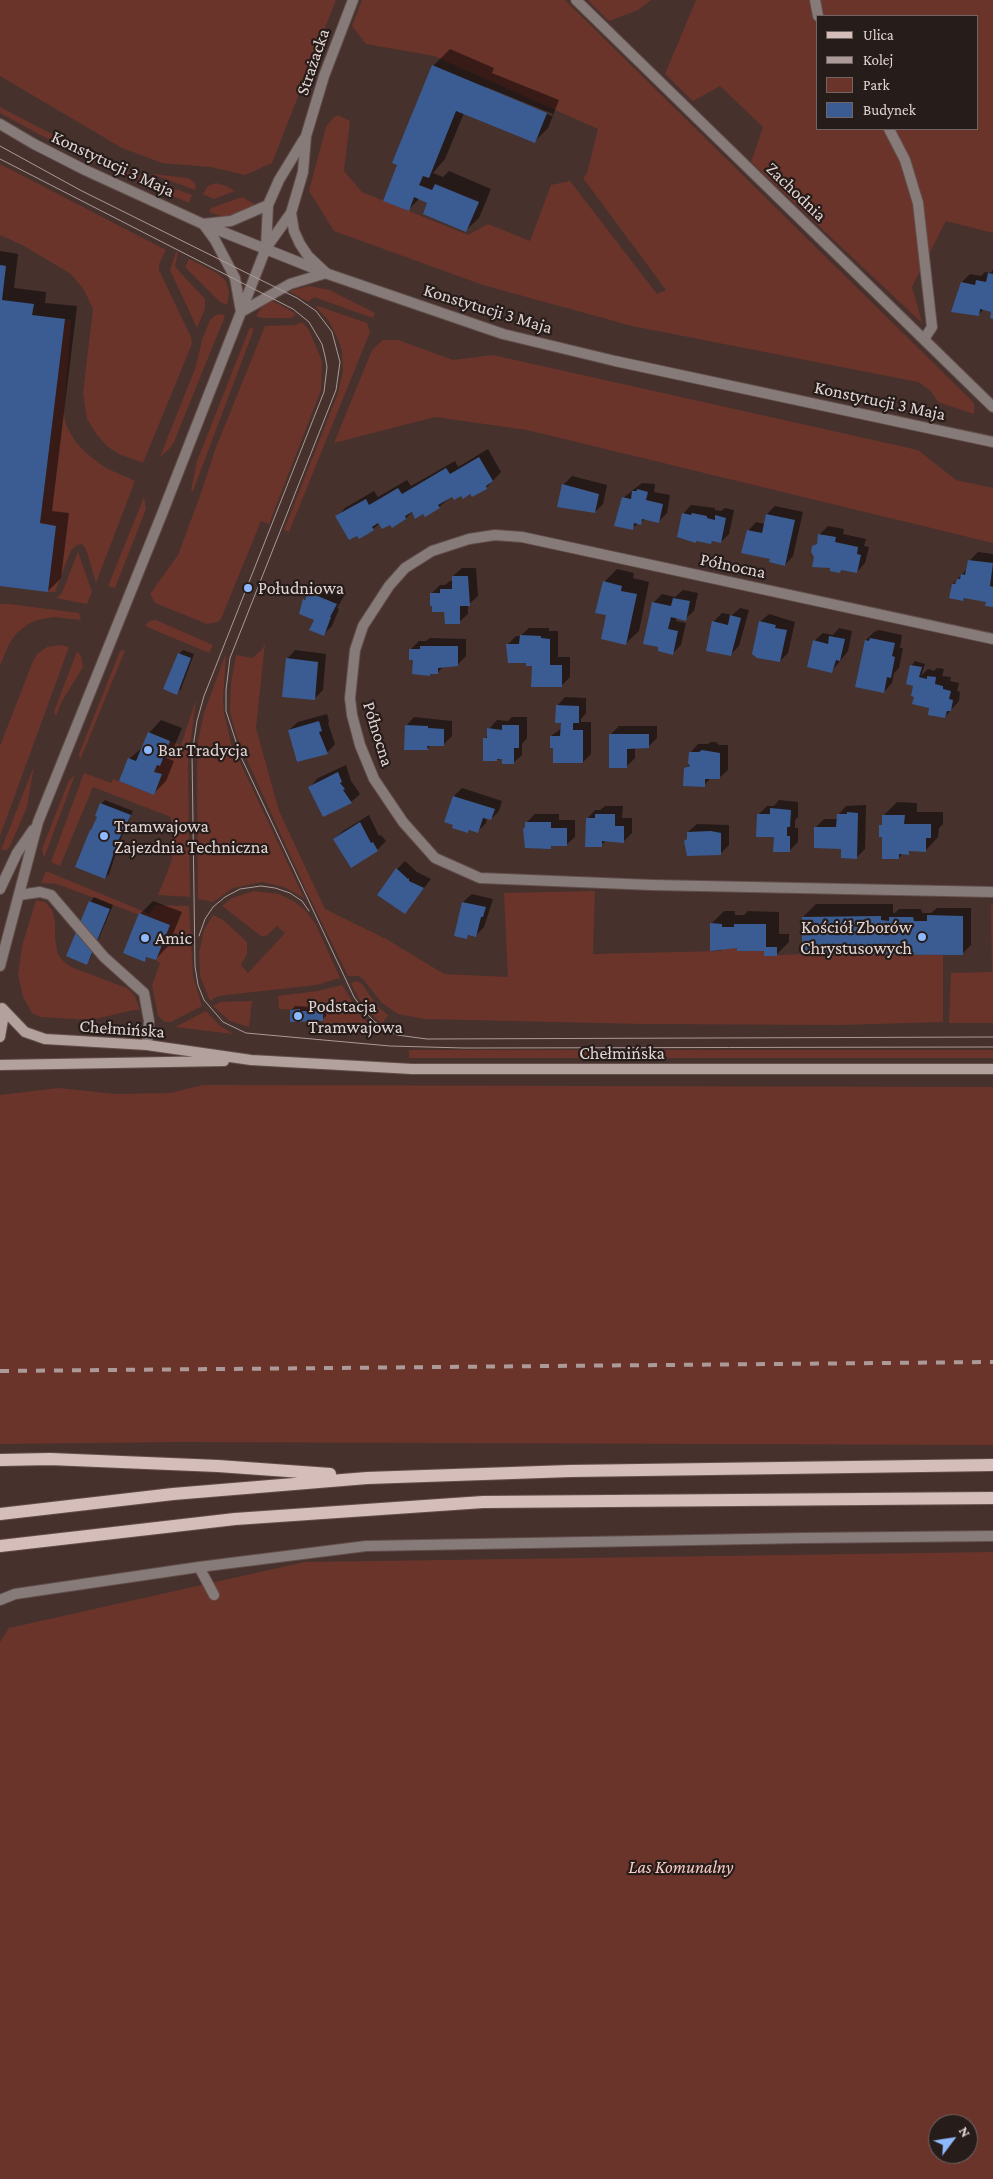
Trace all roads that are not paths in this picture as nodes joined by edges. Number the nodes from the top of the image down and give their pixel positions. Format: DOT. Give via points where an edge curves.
graph roads {
  1 [pos="353,0"];
  2 [pos="576,0"];
  3 [pos="815,0"];
  4 [pos="818,15"];
  5 [pos="0,124"];
  6 [pos="890,130"];
  7 [pos="306,136"];
  8 [pos="268,205"];
  9 [pos="291,213"];
  10 [pos="203,224"];
  11 [pos="266,248"];
  12 [pos="326,273"];
  13 [pos="241,312"];
  14 [pos="924,339"];
  15 [pos="993,407"];
  16 [pos="993,442"];
  17 [pos="993,639"];
  18 [pos="38,822"];
  19 [pos="0,889"];
  20 [pos="993,892"];
  21 [pos="19,895"];
  22 [pos="0,966"];
  23 [pos="1,1006"];
  24 [pos="0,1037"];
  25 [pos="147,1045"];
  26 [pos="251,1060"];
  27 [pos="0,1065"];
  28 [pos="993,1069"];
  29 [pos="0,1460"];
  30 [pos="993,1465"];
  31 [pos="367,1478"];
  32 [pos="993,1498"];
  33 [pos="0,1514"];
  34 [pos="993,1536"];
  35 [pos="0,1546"];
  36 [pos="199,1567"];
  37 [pos="214,1595"];
  38 [pos="0,1600"];
  1 -- 7 [label="street, Strażacka" via="324,76"];
  2 -- 14 [label="street, Zachodnia"];
  3 -- 4 [label="street"];
  5 -- 10 [label="street, Konstytucji 3 Maja" via="85,170"];
  6 -- 14 [label="street" via="905,160 918,203 932,326"];
  7 -- 8 [label="street, Strażacka"];
  7 -- 9 [label="street, Strażacka" via="303,172"];
  8 -- 10 [label="street" via="231,220"];
  8 -- 11 [label="street, Strażacka"];
  9 -- 11 [label="street, Strażacka"];
  9 -- 12 [label="street" via="300,244"];
  10 -- 11 [label="street, Konstytucji 3 Maja"];
  10 -- 13 [label="street" via="234,278"];
  11 -- 12 [label="street, Konstytucji 3 Maja"];
  11 -- 13 [label="street"];
  12 -- 13 [label="street" via="290,284"];
  12 -- 16 [label="street, Konstytucji 3 Maja" via="503,334"];
  13 -- 18 [label="street"];
  14 -- 15 [label="street, Zachodnia"];
  17 -- 20 [label="street, Północna" via="522,537 495,535 469,539 432,551 405,568 389,586 364,626 355,650 350,698 360,745 374,779 403,822 435,858 480,878"];
  18 -- 19 [label="street" via="17,853"];
  18 -- 21 [label="street"];
  21 -- 22 [label="street"];
  21 -- 25 [label="street" via="40,892 51,895 104,956 144,993"];
  23 -- 24 [label="main road"];
  23 -- 25 [label="main road, Chełmińska" via="25,1032 45,1039"];
  25 -- 26 [label="main road, Chełmińska"];
  26 -- 27 [label="main road, Chełmińska"];
  26 -- 28 [label="main road, Chełmińska" via="412,1069"];
  29 -- 31 [label="main road" via="218,1466"];
  30 -- 31 [label="main road" via="512,1472"];
  31 -- 33 [label="main road" via="173,1494"];
  32 -- 35 [label="main road" via="483,1502 236,1518"];
  34 -- 36 [label="street" via="366,1546"];
  36 -- 37 [label="street"];
  36 -- 38 [label="street" via="15,1594"];
}
